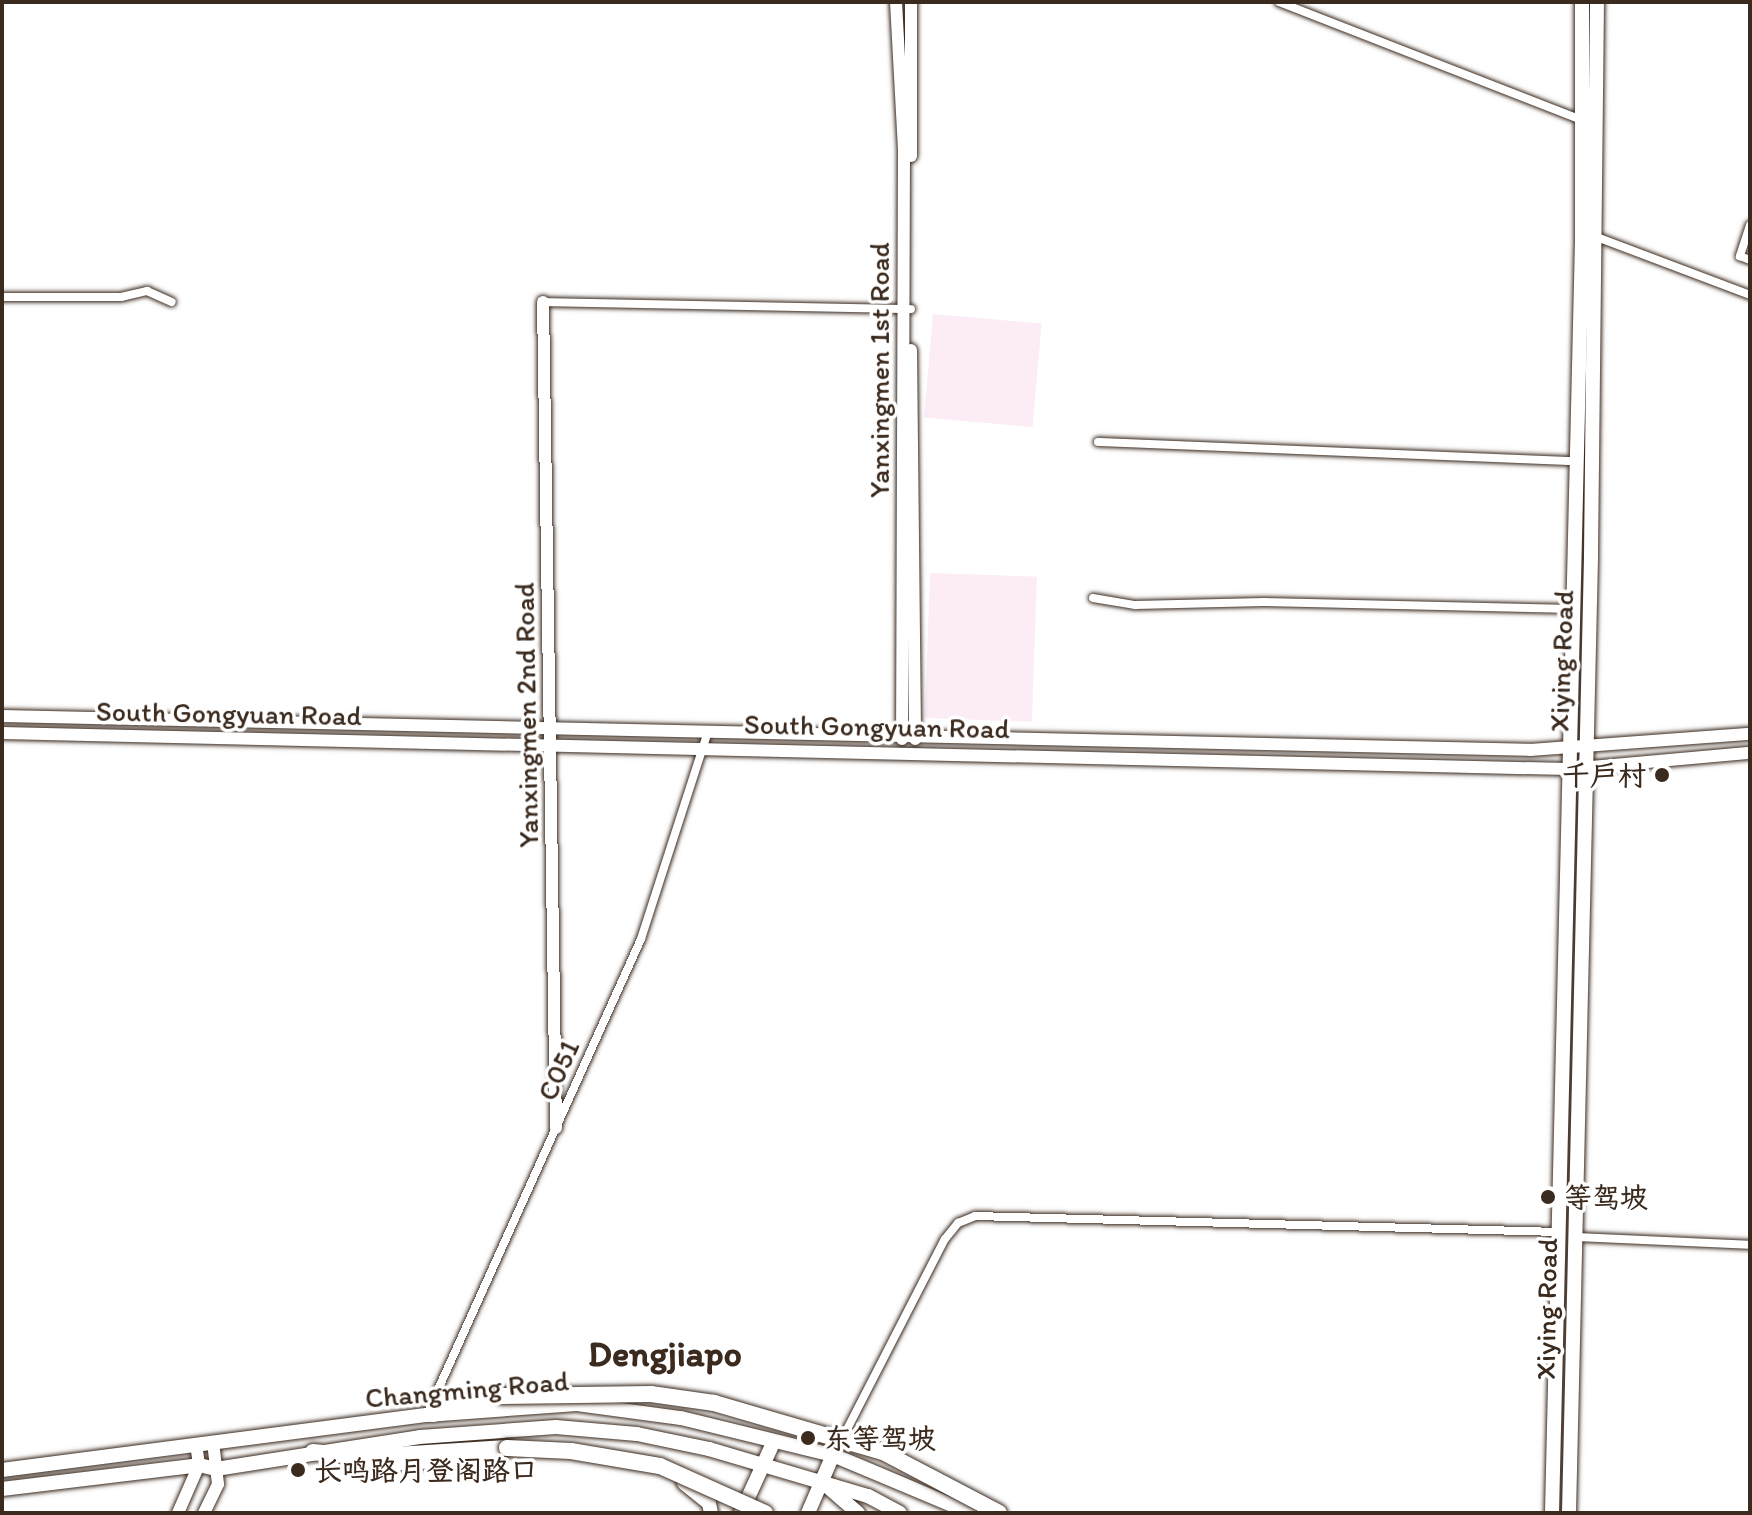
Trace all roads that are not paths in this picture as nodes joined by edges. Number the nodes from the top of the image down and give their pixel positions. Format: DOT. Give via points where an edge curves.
graph roads {
  1 [pos="896,2"];
  2 [pos="911,2"];
  3 [pos="1279,2"];
  4 [pos="1582,2"];
  5 [pos="1597,2"];
  6 [pos="1583,121"];
  7 [pos="1750,225"];
  8 [pos="1593,236"];
  9 [pos="1750,260"];
  10 [pos="1750,295"];
  11 [pos="2,297"];
  12 [pos="172,302"];
  13 [pos="543,302"];
  14 [pos="907,309"];
  15 [pos="1098,442"];
  16 [pos="1577,461"];
  17 [pos="1093,598"];
  18 [pos="1573,609"];
  19 [pos="2,716"];
  20 [pos="2,733"];
  21 [pos="1750,734"];
  22 [pos="551,739"];
  23 [pos="909,739"];
  24 [pos="705,741"];
  25 [pos="1577,749"];
  26 [pos="1750,753"];
  27 [pos="1577,768"];
  28 [pos="556,1128"];
  29 [pos="1566,1234"];
  30 [pos="1750,1245"];
  31 [pos="430,1415"];
  32 [pos="213,1442"];
  33 [pos="773,1443"];
  34 [pos="196,1444"];
  35 [pos="313,1452"];
  36 [pos="833,1455"];
  37 [pos="199,1465"];
  38 [pos="766,1466"];
  39 [pos="216,1469"];
  40 [pos="2,1470"];
  41 [pos="822,1482"];
  42 [pos="2,1489"];
  43 [pos="809,1512"];
  44 [pos="178,1513"];
  45 [pos="204,1513"];
  46 [pos="711,1513"];
  47 [pos="741,1513"];
  48 [pos="765,1513"];
  49 [pos="858,1513"];
  50 [pos="900,1513"];
  51 [pos="971,1513"];
  52 [pos="999,1513"];
  53 [pos="1552,1513"];
  54 [pos="1569,1513"];
  1 -- 14 [label="main road, Yanxingmen 1st Road"];
  2 -- 14 [label="main road, Yanxingmen 1st Road"];
  3 -- 6 [label="street"];
  4 -- 6 [label="main road, Xiying Road"];
  5 -- 8 [label="main road, Xiying Road"];
  6 -- 16 [label="main road, Xiying Road"];
  7 -- 9 [label="street" via="1740,256"];
  8 -- 10 [label="street"];
  8 -- 25 [label="main road, Xiying Road"];
  11 -- 12 [label="street" via="121,297 147,291"];
  13 -- 14 [label="street"];
  13 -- 22 [label="main road, Yanxingmen 2nd Road"];
  14 -- 23 [label="main road, Yanxingmen 1st Road"];
  15 -- 16 [label="street"];
  16 -- 18 [label="main road, Xiying Road"];
  17 -- 18 [label="street" via="1135,605 1264,602"];
  18 -- 25 [label="main road, Xiying Road"];
  19 -- 22 [label="main road, South Gongyuan Road"];
  20 -- 22 [label="main road, South Gongyuan Road"];
  21 -- 25 [label="main road, South Gongyuan Road"];
  22 -- 24 [label="main road, South Gongyuan Road"];
  22 -- 28 [label="main road, Yanxingmen 2nd Road"];
  23 -- 24 [label="main road, South Gongyuan Road"];
  23 -- 25 [label="main road, South Gongyuan Road"];
  24 -- 27 [label="main road, South Gongyuan Road"];
  24 -- 28 [label="street, C051" via="641,939"];
  25 -- 27 [label="main road, Xiying Road"];
  26 -- 27 [label="main road, South Gongyuan Road"];
  27 -- 29 [label="main road, Xiying Road"];
  28 -- 31 [label="street, C051"];
  29 -- 30 [label="street"];
  29 -- 36 [label="street" via="975,1216 958,1223 945,1239"];
  29 -- 53 [label="main road, Xiying Road"];
  29 -- 54 [label="main road, Xiying Road"];
  31 -- 32 [label="main road, Changming Road"];
  31 -- 33 [label="main road, Changming Road" via="577,1404 681,1418"];
  31 -- 52 [label="highway, bridge" via="502,1396 651,1394 729,1406 883,1452"];
  32 -- 34 [label="main road, Changming Road"];
  32 -- 39 [label="main road"];
  33 -- 36 [label="main road, Changming Road"];
  33 -- 38 [label="main road"];
  34 -- 37 [label="main road"];
  34 -- 40 [label="main road, Changming Road"];
  35 -- 38 [label="main road, Changming Road" via="556,1427 649,1436"];
  35 -- 39 [label="main road, Changming Road"];
  35 -- 46 [label="main road" via="376,1465 527,1455 616,1463 694,1488"];
  35 -- 48 [label="highway, bridge" via="364,1457 507,1448 571,1451 660,1466"];
  36 -- 41 [label="main road"];
  36 -- 51 [label="main road, Changming Road"];
  37 -- 39 [label="main road, Changming Road"];
  37 -- 42 [label="main road, Changming Road"];
  37 -- 44 [label="main road"];
  38 -- 41 [label="main road, Changming Road"];
  38 -- 47 [label="main road"];
  39 -- 45 [label="main road" via="218,1484"];
  41 -- 43 [label="main road"];
  41 -- 49 [label="main road"];
  41 -- 50 [label="main road, Changming Road"];
}
